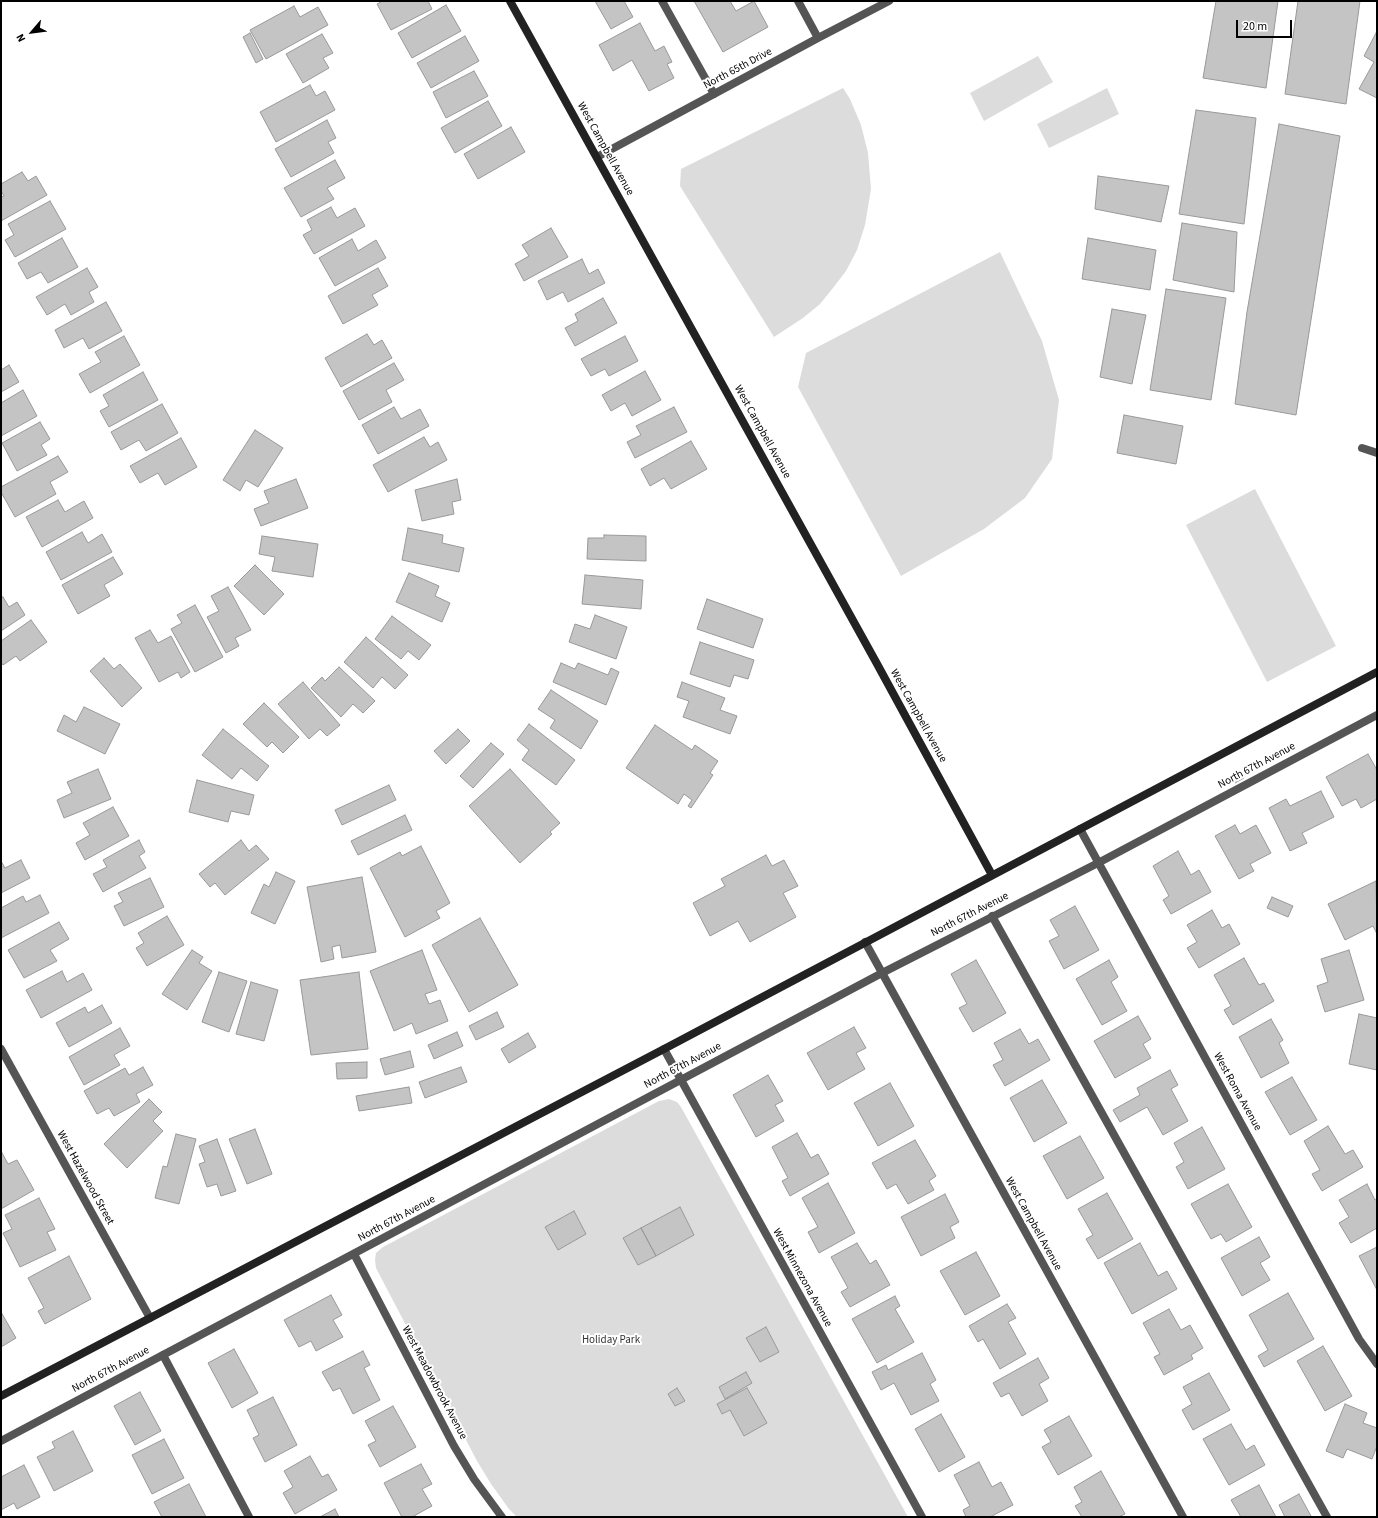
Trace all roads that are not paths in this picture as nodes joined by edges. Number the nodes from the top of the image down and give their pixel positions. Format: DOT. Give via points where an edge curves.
graph roads {
  1 [pos="510,1"];
  2 [pos="662,1"];
  3 [pos="798,1"];
  4 [pos="889,1"];
  5 [pos="818,38"];
  6 [pos="714,94"];
  7 [pos="597,157"];
  8 [pos="1362,448"];
  9 [pos="1377,453"];
  10 [pos="1377,672"];
  11 [pos="1377,715"];
  12 [pos="1080,829"];
  13 [pos="1098,863"];
  14 [pos="992,875"];
  15 [pos="992,916"];
  16 [pos="865,942"];
  17 [pos="882,973"];
  18 [pos="1,1049"];
  19 [pos="664,1049"];
  20 [pos="680,1080"];
  21 [pos="354,1254"];
  22 [pos="150,1318"];
  23 [pos="163,1355"];
  24 [pos="1377,1364"];
  25 [pos="1,1396"];
  26 [pos="1,1441"];
  27 [pos="249,1517"];
  28 [pos="502,1517"];
  29 [pos="922,1517"];
  30 [pos="1183,1517"];
  31 [pos="1327,1517"];
  1 -- 7 [label="main road, West Campbell Avenue"];
  2 -- 6 [label="street"];
  3 -- 5 [label="street"];
  4 -- 5 [label="street, North 65th Drive"];
  5 -- 6 [label="street, North 65th Drive"];
  6 -- 7 [label="street, North 65th Drive"];
  7 -- 14 [label="main road, West Campbell Avenue"];
  8 -- 9 [label="street"];
  10 -- 12 [label="main road"];
  11 -- 13 [label="street, North 67th Avenue"];
  12 -- 13 [label="street, West Roma Avenue"];
  12 -- 14 [label="main road"];
  13 -- 15 [label="street, North 67th Avenue"];
  13 -- 24 [label="street, West Roma Avenue" via="1359,1339"];
  14 -- 16 [label="main road"];
  15 -- 17 [label="street, North 67th Avenue"];
  15 -- 31 [label="street"];
  16 -- 17 [label="street, West Campbell Avenue"];
  16 -- 19 [label="main road"];
  17 -- 20 [label="street, North 67th Avenue"];
  17 -- 30 [label="street, West Campbell Avenue"];
  18 -- 22 [label="street, West Hazelwood Street"];
  19 -- 20 [label="street, West Minnezona Avenue"];
  19 -- 22 [label="main road"];
  20 -- 21 [label="street, North 67th Avenue"];
  20 -- 29 [label="street, West Minnezona Avenue"];
  21 -- 23 [label="street, North 67th Avenue"];
  21 -- 28 [label="street, West Meadowbrook Avenue" via="454,1446"];
  22 -- 25 [label="main road"];
  23 -- 26 [label="street, North 67th Avenue"];
  23 -- 27 [label="street"];
}
